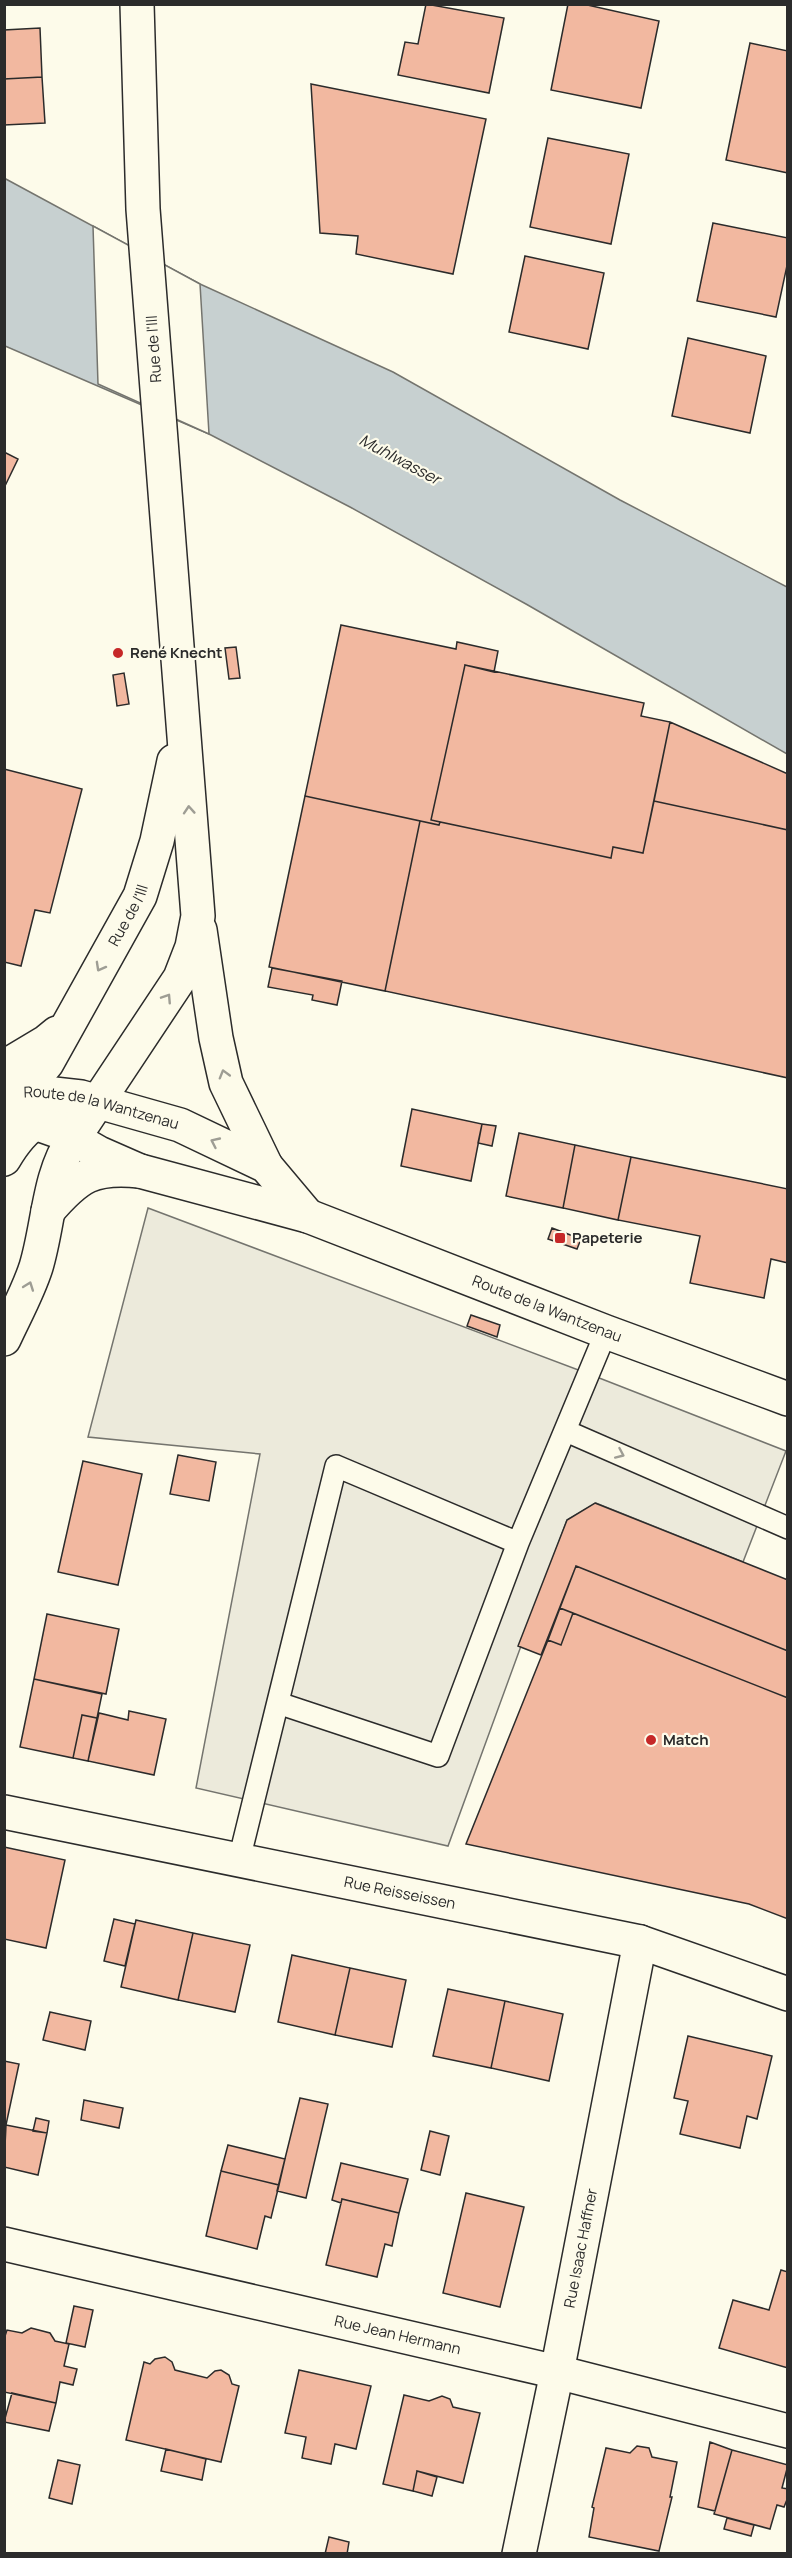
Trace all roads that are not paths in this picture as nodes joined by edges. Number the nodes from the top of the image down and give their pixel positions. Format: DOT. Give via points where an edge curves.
graph roads {
  1 [pos="137,4"];
  2 [pos="180,693"];
  3 [pos="198,916"];
  4 [pos="42,1107"];
  5 [pos="4,1159"];
  6 [pos="266,1166"];
  7 [pos="140,1171"];
  8 [pos="48,1211"];
  9 [pos="308,1216"];
  10 [pos="606,1332"];
  11 [pos="4,1339"];
  12 [pos="788,1399"];
  13 [pos="566,1431"];
  14 [pos="788,1528"];
  15 [pos="519,1543"];
  16 [pos="278,1703"];
  17 [pos="4,1812"];
  18 [pos="239,1860"];
  19 [pos="640,1942"];
  20 [pos="788,1994"];
  21 [pos="4,2244"];
  22 [pos="557,2372"];
  23 [pos="788,2431"];
  24 [pos="519,2553"];
  1 -- 2 [label="main road, Rue de l'Ill" via="143,209"];
  3 -- 2 [label="main road, Rue de l'Ill, one-way"];
  2 -- 4 [label="main road, Rue de l'Ill, one-way" via="173,772 140,896 68,1024 46,1042"];
  4 -- 3 [label="main road, Rue de l'Ill, one-way" via="135,1048 180,978"];
  6 -- 3 [label="main road, Rue de l'Ill, one-way" via="226,1083 219,1059"];
  4 -- 5 [label="main road"];
  6 -- 4 [label="main road, Route de la Wantzenau, one-way" via="180,1125"];
  4 -- 7 [label="main road, Route de la Wantzenau" via="99,1153"];
  4 -- 8 [label="main road" via="58,1168"];
  6 -- 9 [label="main road, Route de la Wantzenau"];
  7 -- 8 [label="main road" via="114,1168 86,1176"];
  7 -- 9 [label="main road, Route de la Wantzenau"];
  11 -- 8 [label="main road, one-way" via="37,1265"];
  9 -- 10 [label="main road, Route de la Wantzenau"];
  10 -- 12 [label="main road, Route de la Wantzenau"];
  10 -- 13 [label="lane"];
  13 -- 14 [label="lane, one-way"];
  13 -- 15 [label="lane"];
  15 -- 16 [label="lane" via="438,1756"];
  15 -- 16 [label="lane" via="336,1466"];
  16 -- 18 [label="lane"];
  17 -- 18 [label="main road, Rue Reisseissen"];
  18 -- 19 [label="main road, Rue Reisseissen"];
  19 -- 20 [label="main road, Rue Reisseissen"];
  19 -- 22 [label="main road, Rue Isaac Haffner"];
  21 -- 22 [label="main road, Rue Jean Hermann"];
  22 -- 23 [label="main road, Rue Jean Hermann"];
  22 -- 24 [label="main road, Rue Isaac Haffner"];
}
